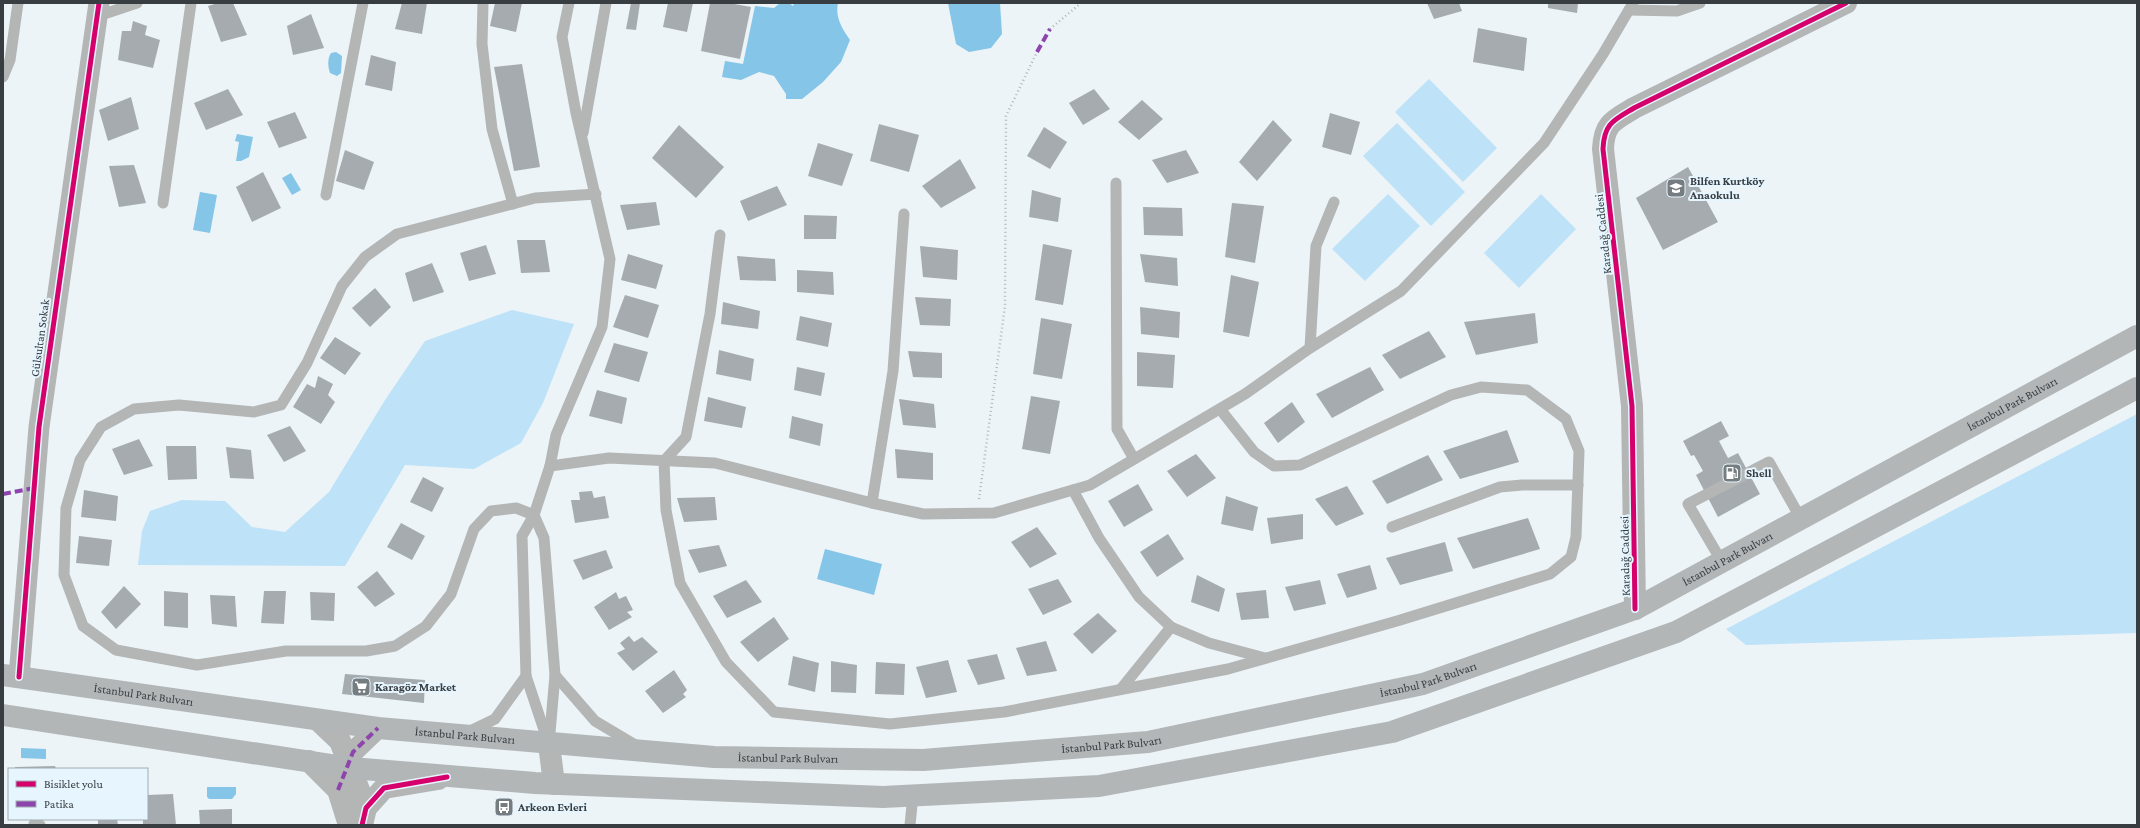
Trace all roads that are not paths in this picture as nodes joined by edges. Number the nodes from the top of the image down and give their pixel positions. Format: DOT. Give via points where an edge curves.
graph roads {
  1 [pos="18,3"];
  2 [pos="136,3"];
  3 [pos="191,3"];
  4 [pos="363,3"];
  5 [pos="483,3"];
  6 [pos="568,3"];
  7 [pos="606,3"];
  8 [pos="1700,3"];
  9 [pos="1846,3"];
  10 [pos="1631,7"];
  11 [pos="98,9"];
  12 [pos="3,77"];
  13 [pos="582,138"];
  14 [pos="1116,183"];
  15 [pos="596,194"];
  16 [pos="326,195"];
  17 [pos="1334,202"];
  18 [pos="163,203"];
  19 [pos="513,204"];
  20 [pos="904,214"];
  21 [pos="720,235"];
  22 [pos="2137,336"];
  23 [pos="1310,348"];
  24 [pos="2137,388"];
  25 [pos="1220,409"];
  26 [pos="1134,459"];
  27 [pos="664,461"];
  28 [pos="550,466"];
  29 [pos="1578,485"];
  30 [pos="1072,490"];
  31 [pos="872,503"];
  32 [pos="534,515"];
  33 [pos="1801,519"];
  34 [pos="1392,527"];
  35 [pos="1722,562"];
  36 [pos="1635,609"];
  37 [pos="1171,627"];
  38 [pos="1266,658"];
  39 [pos="555,675"];
  40 [pos="11,676"];
  41 [pos="526,676"];
  42 [pos="1121,690"];
  43 [pos="3,715"];
  44 [pos="319,721"];
  45 [pos="378,728"];
  46 [pos="463,734"];
  47 [pos="549,744"];
  48 [pos="644,750"];
  49 [pos="309,761"];
  50 [pos="349,766"];
  51 [pos="447,777"];
  52 [pos="554,784"];
  53 [pos="338,790"];
  54 [pos="913,795"];
  55 [pos="364,816"];
  56 [pos="348,825"];
  57 [pos="910,825"];
  1 -- 12 [label="lane" via="10,60"];
  2 -- 11 [label="lane"];
  3 -- 18 [label="lane"];
  4 -- 16 [label="lane"];
  5 -- 19 [label="lane" via="482,44 492,130"];
  6 -- 13 [label="lane" via="562,37"];
  7 -- 13 [label="lane"];
  8 -- 10 [label="lane" via="1677,11"];
  9 -- 36 [label="street, Karadağ Caddesi" via="1634,108 1616,118 1605,132 1603,149 1632,406"];
  10 -- 23 [label="lane" via="1544,143 1402,291"];
  11 -- 40 [label="street, Gülsultan Sokak" via="38,428"];
  13 -- 15 [label="lane"];
  14 -- 26 [label="lane" via="1117,429"];
  15 -- 19 [label="lane" via="535,198"];
  15 -- 28 [label="lane" via="610,259 602,327 556,435"];
  17 -- 23 [label="lane" via="1316,246"];
  19 -- 32 [label="lane" via="397,234 365,257 342,286 307,362 281,405 254,412 179,405 134,409 101,427 80,460 66,508 64,575 83,626 116,650 198,665 286,651 366,652 396,646 426,626 451,594 474,529 491,511 516,508"];
  20 -- 31 [label="lane" via="893,371"];
  21 -- 27 [label="lane" via="710,314 686,437"];
  22 -- 33 [label="highway, İstanbul Park Bulvarı"];
  23 -- 25 [label="lane"];
  24 -- 54 [label="highway" via="1676,632 1392,732 1099,786"];
  25 -- 26 [label="lane"];
  25 -- 29 [label="lane" via="1254,452 1269,463 1274,466 1300,465 1451,395 1481,387 1527,390 1566,419 1579,451"];
  26 -- 30 [label="lane" via="1090,485"];
  27 -- 28 [label="lane" via="609,458"];
  27 -- 31 [label="lane" via="714,463"];
  27 -- 42 [label="lane" via="666,510 680,583 726,662 774,712 890,724 1004,712"];
  28 -- 32 [label="lane"];
  29 -- 34 [label="lane" via="1522,485 1500,488"];
  29 -- 38 [label="lane" via="1576,537 1571,557 1550,574"];
  30 -- 31 [label="lane" via="994,513 923,514"];
  30 -- 37 [label="lane" via="1099,538 1140,596"];
  32 -- 39 [label="lane" via="544,538"];
  32 -- 41 [label="lane" via="522,536"];
  33 -- 35 [label="highway, İstanbul Park Bulvarı"];
  33 -- 35 [label="lane" via="1769,462 1688,504"];
  35 -- 36 [label="highway, İstanbul Park Bulvarı"];
  36 -- 48 [label="highway, İstanbul Park Bulvarı" via="1423,684 1148,742 923,760 714,757"];
  37 -- 38 [label="lane" via="1209,643"];
  37 -- 42 [label="lane"];
  38 -- 42 [label="lane" via="1228,669"];
  39 -- 47 [label="lane"];
  39 -- 48 [label="lane" via="595,721"];
  40 -- 44 [label="highway, İstanbul Park Bulvarı"];
  41 -- 46 [label="lane" via="495,719"];
  41 -- 47 [label="lane"];
  43 -- 49 [label="highway"];
  44 -- 45 [label="highway, İstanbul Park Bulvarı"];
  44 -- 50 [label="street" via="340,742"];
  45 -- 46 [label="highway, İstanbul Park Bulvarı"];
  45 -- 50 [label="street" via="353,752"];
  46 -- 47 [label="highway, İstanbul Park Bulvarı"];
  47 -- 48 [label="highway, İstanbul Park Bulvarı"];
  47 -- 52 [label="street"];
  49 -- 50 [label="highway"];
  49 -- 53 [label="street"];
  50 -- 51 [label="highway"];
  50 -- 53 [label="street"];
  50 -- 55 [label="street"];
  51 -- 52 [label="highway"];
  51 -- 55 [label="street" via="384,788"];
  52 -- 54 [label="highway" via="884,797"];
  53 -- 56 [label="street"];
  54 -- 57 [label="lane"];
}
